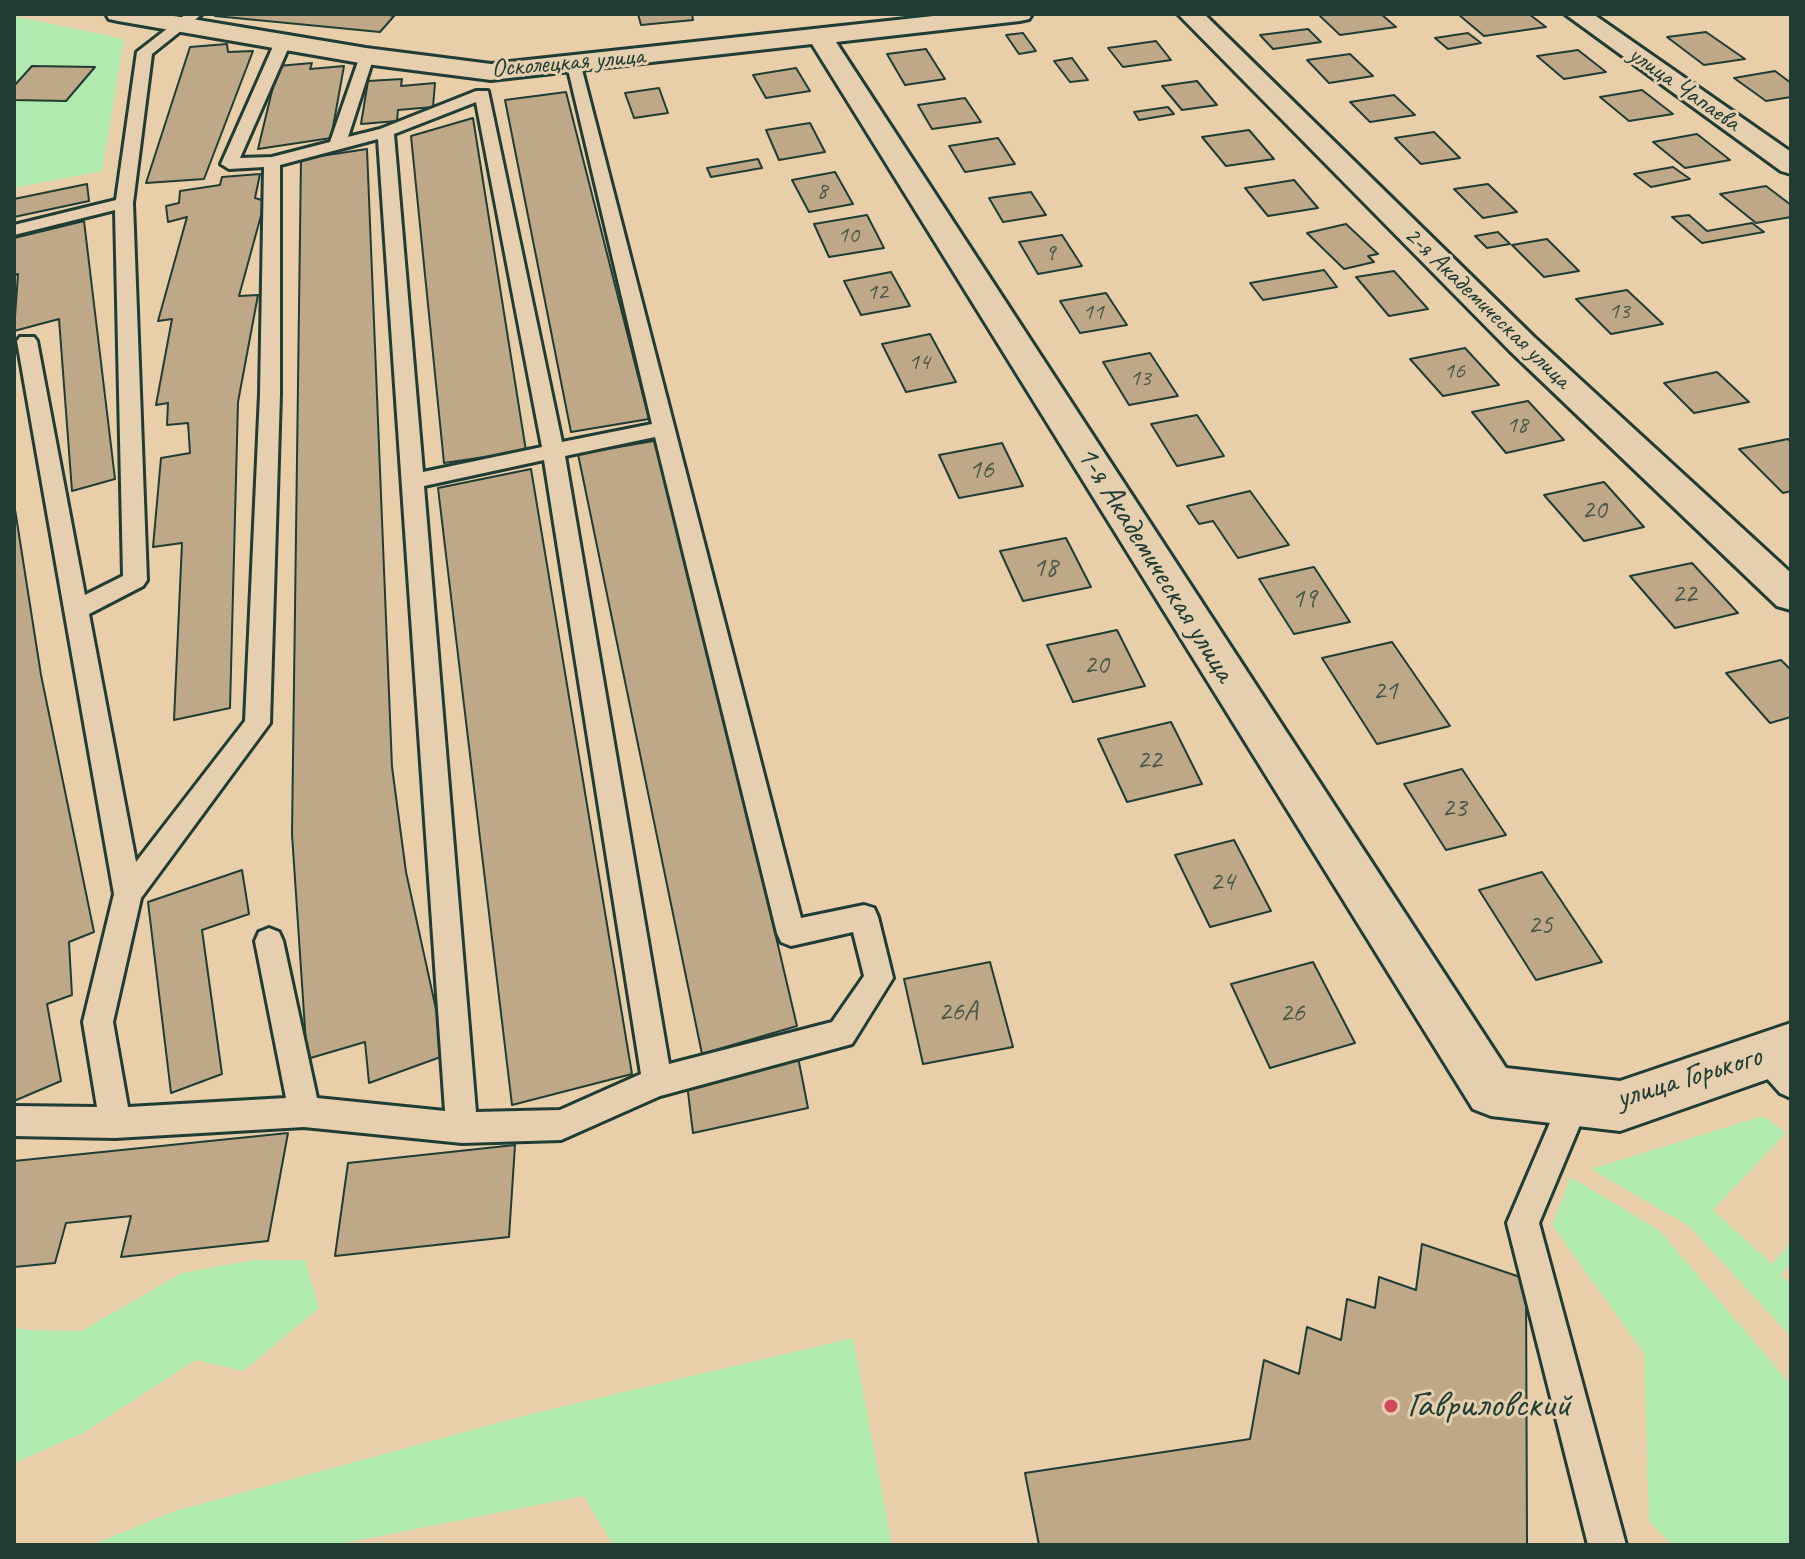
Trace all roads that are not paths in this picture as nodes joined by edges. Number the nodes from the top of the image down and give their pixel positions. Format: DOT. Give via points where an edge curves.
graph roads {
  1 [pos="118,14"];
  2 [pos="1020,14"];
  3 [pos="1190,14"];
  4 [pos="1577,14"];
  5 [pos="187,19"];
  6 [pos="820,37"];
  7 [pos="283,42"];
  8 [pos="366,56"];
  9 [pos="575,65"];
  10 [pos="487,83"];
  11 [pos="386,132"];
  12 [pos="337,147"];
  13 [pos="272,162"];
  14 [pos="1791,165"];
  15 [pos="124,203"];
  16 [pos="14,230"];
  17 [pos="27,341"];
  18 [pos="663,428"];
  19 [pos="553,450"];
  20 [pos="414,481"];
  21 [pos="1791,596"];
  22 [pos="76,610"];
  23 [pos="128,894"];
  24 [pos="269,941"];
  25 [pos="1783,1062"];
  26 [pos="657,1082"];
  27 [pos="1491,1091"];
  28 [pos="1575,1101"];
  29 [pos="304,1112"];
  30 [pos="14,1121"];
  31 [pos="115,1123"];
  32 [pos="462,1128"];
  33 [pos="1607,1545"];
  1 -- 5 [label="street, Осколецкая улица"];
  2 -- 6 [label="street, Осколецкая улица"];
  3 -- 21 [label="street, 2-я Академическая улица" via="1522,344"];
  4 -- 14 [label="street, улица Чапаева"];
  5 -- 7 [label="street, Осколецкая улица"];
  5 -- 15 [label="lane" via="145,52"];
  6 -- 9 [label="street, Осколецкая улица"];
  6 -- 27 [label="street, 1-я Академическая улица"];
  7 -- 8 [label="street, Осколецкая улица"];
  7 -- 13 [label="lane" via="229,164"];
  8 -- 10 [label="street, Осколецкая улица"];
  8 -- 12 [label="lane"];
  9 -- 10 [label="street, Осколецкая улица"];
  9 -- 18 [label="lane"];
  10 -- 11 [label="lane"];
  10 -- 19 [label="lane"];
  11 -- 12 [label="lane"];
  11 -- 20 [label="lane"];
  12 -- 13 [label="lane"];
  13 -- 23 [label="lane" via="270,394 257,723"];
  15 -- 16 [label="lane"];
  15 -- 22 [label="lane" via="135,580"];
  17 -- 22 [label="lane"];
  18 -- 19 [label="lane"];
  18 -- 26 [label="lane" via="791,933 864,917 879,978 841,1034"];
  19 -- 20 [label="lane"];
  19 -- 26 [label="lane"];
  20 -- 32 [label="lane"];
  22 -- 23 [label="lane"];
  23 -- 31 [label="lane" via="98,1022"];
  24 -- 29 [label="lane"];
  25 -- 28 [label="street, улица Горького" via="1620,1106"];
  26 -- 32 [label="lane" via="561,1125"];
  27 -- 28 [label="street, улица Горького"];
  28 -- 33 [label="lane" via="1523,1223"];
  29 -- 31 [label="lane"];
  29 -- 32 [label="lane"];
  30 -- 31 [label="lane"];
}
